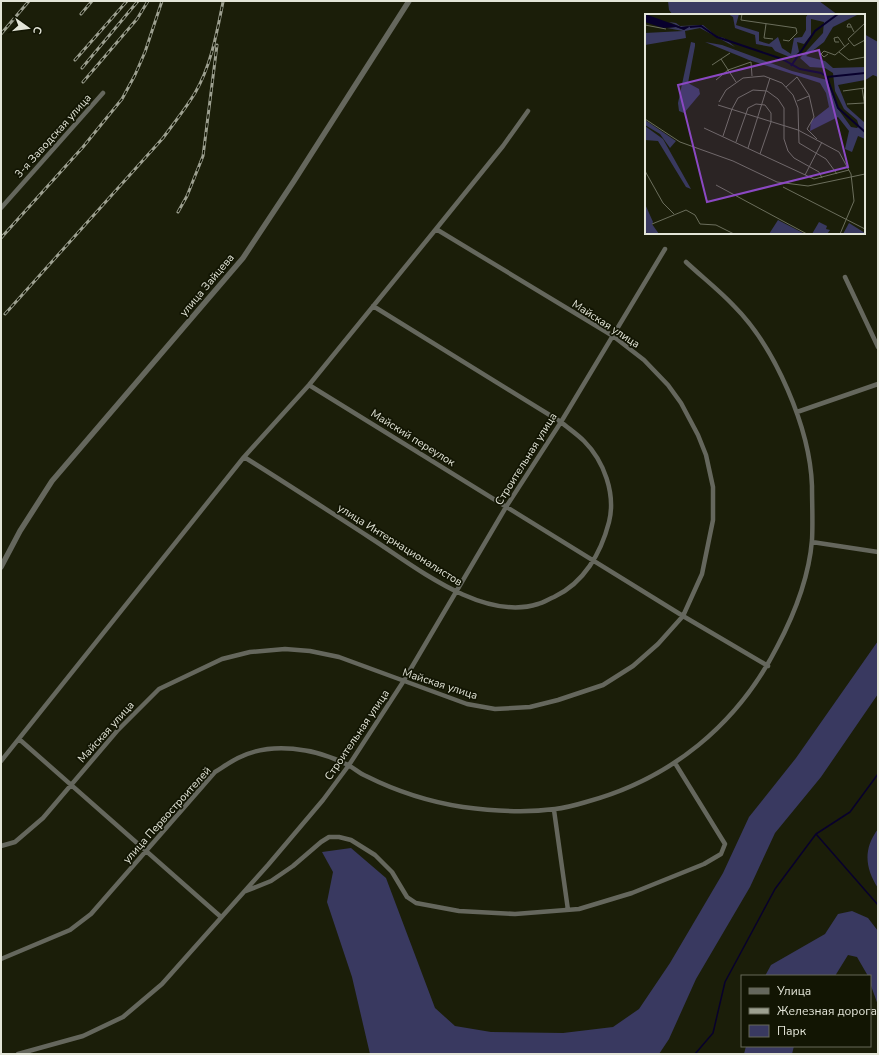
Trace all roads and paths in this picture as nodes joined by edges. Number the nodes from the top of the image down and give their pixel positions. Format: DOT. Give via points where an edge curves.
graph roads {
  1 [pos="409,1"];
  2 [pos="103,93"];
  3 [pos="528,111"];
  4 [pos="1,208"];
  5 [pos="436,229"];
  6 [pos="665,249"];
  7 [pos="686,262"];
  8 [pos="845,277"];
  9 [pos="373,306"];
  10 [pos="613,336"];
  11 [pos="878,347"];
  12 [pos="878,384"];
  13 [pos="309,385"];
  14 [pos="797,412"];
  15 [pos="561,422"];
  16 [pos="244,457"];
  17 [pos="506,507"];
  18 [pos="812,542"];
  19 [pos="878,552"];
  20 [pos="594,560"];
  21 [pos="1,567"];
  22 [pos="456,592"];
  23 [pos="683,616"];
  24 [pos="768,666"];
  25 [pos="404,682"];
  26 [pos="18,739"];
  27 [pos="1,761"];
  28 [pos="675,763"];
  29 [pos="349,765"];
  30 [pos="71,784"];
  31 [pos="554,810"];
  32 [pos="1,846"];
  33 [pos="146,850"];
  34 [pos="245,892"];
  35 [pos="568,910"];
  36 [pos="221,918"];
  37 [pos="1,959"];
  38 [pos="18,1054"];
  1 -- 21 [label="street, улица Зайцева" via="243,258 52,481 20,531"];
  2 -- 4 [label="street, 3-я Заводская улица"];
  3 -- 5 [label="street"];
  5 -- 9 [label="street"];
  5 -- 10 [label="street, Майская улица"];
  6 -- 10 [label="street, Строительная улица"];
  7 -- 14 [label="street, улица Первостроителей" via="735,306 756,332 776,366"];
  8 -- 11 [label="street"];
  9 -- 13 [label="street"];
  9 -- 15 [label="street, улица Интернационалистов"];
  10 -- 15 [label="street, Строительная улица"];
  10 -- 23 [label="street, Майская улица" via="644,360 668,385 698,435 706,456 713,487 713,520 702,574"];
  12 -- 14 [label="street"];
  13 -- 16 [label="street"];
  13 -- 17 [label="street, Майский переулок"];
  14 -- 18 [label="street, улица Первостроителей" via="811,469"];
  15 -- 17 [label="street, Строительная улица"];
  15 -- 20 [label="street, улица Интернационалистов" via="584,441 605,472 610,495 609,521"];
  16 -- 22 [label="street, улица Интернационалистов"];
  16 -- 26 [label="street"];
  17 -- 20 [label="street, Майский переулок"];
  17 -- 22 [label="street, Строительная улица"];
  18 -- 19 [label="street"];
  18 -- 24 [label="street, улица Первостроителей" via="802,588 791,621"];
  20 -- 22 [label="street, улица Интернационалистов" via="582,578 566,591 537,605 502,607"];
  20 -- 23 [label="street, Майский переулок"];
  22 -- 25 [label="street, Строительная улица"];
  23 -- 24 [label="street, Майский переулок"];
  23 -- 25 [label="street, Майская улица" via="658,644 633,666 603,685 530,707 495,709 467,704"];
  24 -- 28 [label="street, улица Первостроителей" via="733,714 709,738"];
  25 -- 29 [label="street, Строительная улица"];
  25 -- 30 [label="street, Майская улица" via="339,657 310,651 285,649 250,652 222,659 159,689 117,731"];
  26 -- 27 [label="street"];
  26 -- 30 [label="street"];
  28 -- 31 [label="street, улица Первостроителей" via="638,784 604,797"];
  28 -- 35 [label="street" via="719,831 725,844 721,854 704,864 632,893"];
  29 -- 31 [label="street, улица Первостроителей" via="392,788 436,802 505,811"];
  29 -- 33 [label="street, улица Первостроителей" via="325,755 281,748 256,751 238,758 215,772"];
  29 -- 34 [label="street, Строительная улица" via="323,800"];
  30 -- 32 [label="street, Майская улица" via="43,818 15,842"];
  30 -- 33 [label="street"];
  31 -- 35 [label="street"];
  33 -- 36 [label="street"];
  33 -- 37 [label="street, улица Первостроителей" via="91,914 70,930"];
  34 -- 35 [label="street" via="271,881 321,842 330,837 339,837 350,840 375,855 392,872 407,897 416,903 459,911 515,914"];
  34 -- 36 [label="street, Строительная улица"];
  36 -- 38 [label="street, Строительная улица" via="162,984 123,1017 83,1036"];
}
